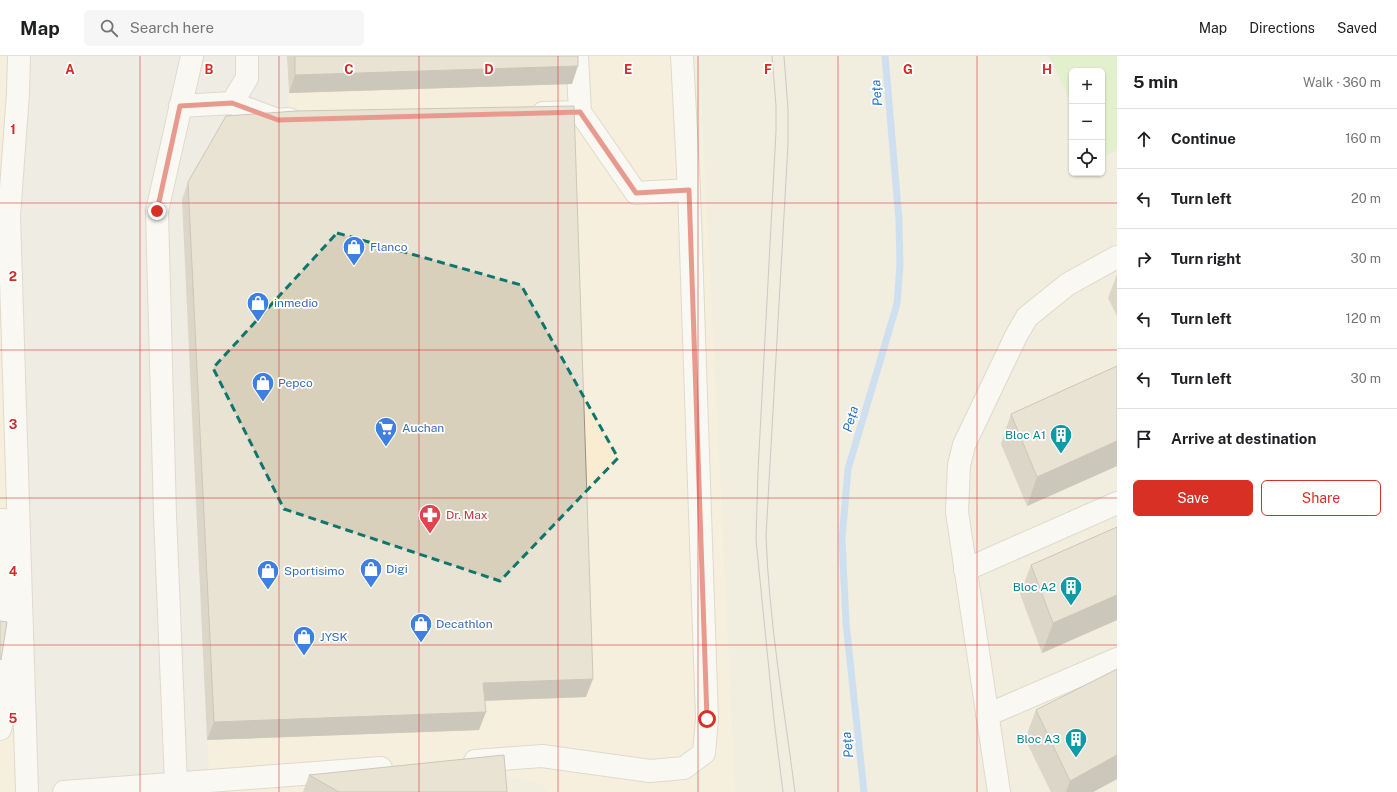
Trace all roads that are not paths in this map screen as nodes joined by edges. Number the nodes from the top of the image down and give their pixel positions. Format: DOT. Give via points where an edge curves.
graph roads {
  1 [pos="19,56"];
  2 [pos="192,56"];
  3 [pos="247,56"];
  4 [pos="577,56"];
  5 [pos="682,56"];
  6 [pos="232,103"];
  7 [pos="180,106"];
  8 [pos="580,112"];
  9 [pos="524,113"];
  10 [pos="310,119"];
  11 [pos="689,190"];
  12 [pos="1117,257"];
  13 [pos="1117,503"];
  14 [pos="7,520"];
  15 [pos="965,570"];
  16 [pos="1117,659"];
  17 [pos="987,715"];
  18 [pos="0,728"];
  19 [pos="455,762"];
  20 [pos="400,767"];
  21 [pos="176,783"];
  22 [pos="27,792"];
  23 [pos="64,792"];
  24 [pos="999,792"];
  1 -- 14 [label="street" via="9,216"];
  2 -- 7 [label="street"];
  3 -- 6 [label="street" via="247,78"];
  4 -- 8 [label="street"];
  5 -- 11 [label="street"];
  6 -- 7 [label="street"];
  6 -- 10 [label="street" via="278,120"];
  7 -- 21 [label="street" via="157,211 165,515"];
  8 -- 9 [label="street"];
  8 -- 11 [label="street" via="636,193"];
  11 -- 19 [label="street" via="707,719 704,753 684,768 650,771 542,756"];
  12 -- 15 [label="street" via="1054,294 1027,317 1016,336 964,445 959,465 957,512"];
  13 -- 15 [label="street"];
  14 -- 18 [label="street" via="3,718"];
  14 -- 22 [label="street"];
  15 -- 17 [label="street"];
  16 -- 17 [label="street"];
  17 -- 24 [label="street"];
  20 -- 21 [label="street"];
  21 -- 23 [label="street"];
}
